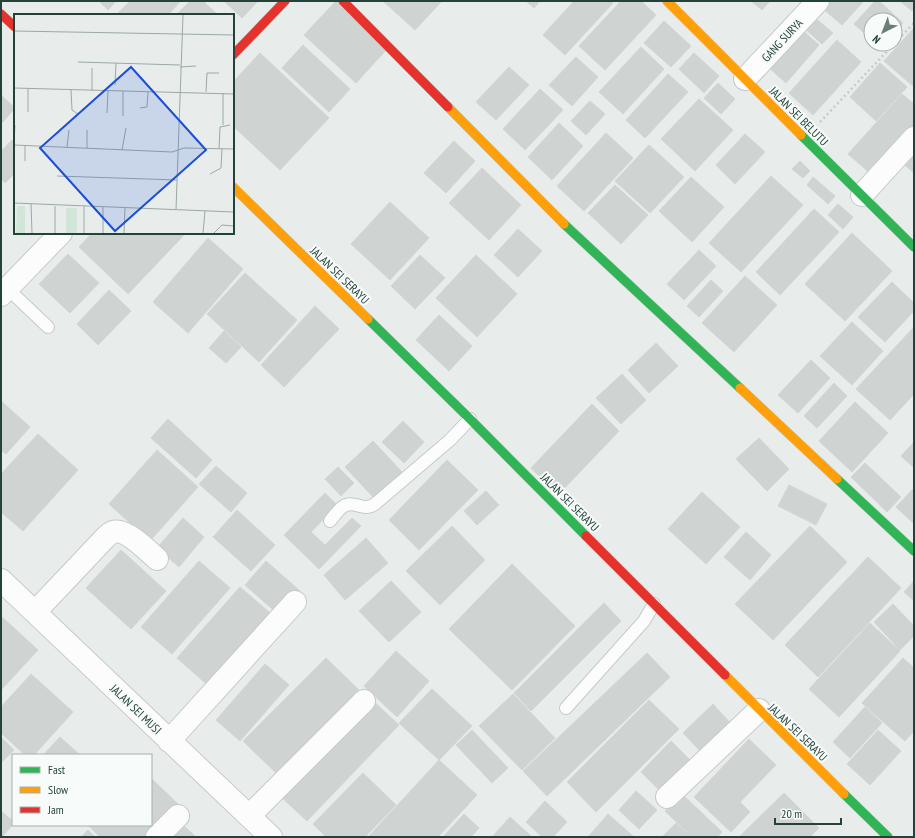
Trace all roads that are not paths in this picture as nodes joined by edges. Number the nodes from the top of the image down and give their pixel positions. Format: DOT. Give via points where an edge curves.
graph roads {
  1 [pos="285,1"];
  2 [pos="343,1"];
  3 [pos="667,1"];
  4 [pos="818,1"];
  5 [pos="1,14"];
  6 [pos="14,26"];
  7 [pos="234,54"];
  8 [pos="745,79"];
  9 [pos="914,138"];
  10 [pos="234,188"];
  11 [pos="862,195"];
  12 [pos="60,234"];
  13 [pos="914,247"];
  14 [pos="4,292"];
  15 [pos="48,327"];
  16 [pos="470,419"];
  17 [pos="330,521"];
  18 [pos="914,551"];
  19 [pos="157,559"];
  20 [pos="1,580"];
  21 [pos="295,602"];
  22 [pos="654,604"];
  23 [pos="35,612"];
  24 [pos="364,700"];
  25 [pos="566,708"];
  26 [pos="759,710"];
  27 [pos="169,741"];
  28 [pos="667,797"];
  29 [pos="178,816"];
  30 [pos="249,816"];
  31 [pos="157,837"];
  32 [pos="271,837"];
  33 [pos="888,837"];
  1 -- 7 [label="street"];
  2 -- 18 [label="street" via="553,214"];
  3 -- 8 [label="street, JALAN SEI BELUTU"];
  4 -- 8 [label="street, GANG SURYA"];
  5 -- 6 [label="street"];
  8 -- 11 [label="street, JALAN SEI BELUTU"];
  9 -- 11 [label="street"];
  10 -- 16 [label="street, JALAN SEI SERAYU"];
  11 -- 13 [label="street, JALAN SEI BELUTU"];
  12 -- 14 [label="street"];
  14 -- 15 [label="lane"];
  16 -- 17 [label="lane" via="450,440 375,504 368,507 347,504"];
  16 -- 22 [label="street, JALAN SEI SERAYU"];
  19 -- 23 [label="street" via="124,533 112,532"];
  20 -- 23 [label="street, JALAN SEI MUSI"];
  21 -- 27 [label="street"];
  22 -- 25 [label="lane" via="644,621"];
  22 -- 26 [label="street, JALAN SEI SERAYU"];
  23 -- 27 [label="street, JALAN SEI MUSI"];
  24 -- 30 [label="street"];
  26 -- 28 [label="street"];
  26 -- 33 [label="street, JALAN SEI SERAYU"];
  27 -- 30 [label="street, JALAN SEI MUSI"];
  29 -- 31 [label="street"];
  30 -- 32 [label="street, JALAN SEI MUSI"];
}
